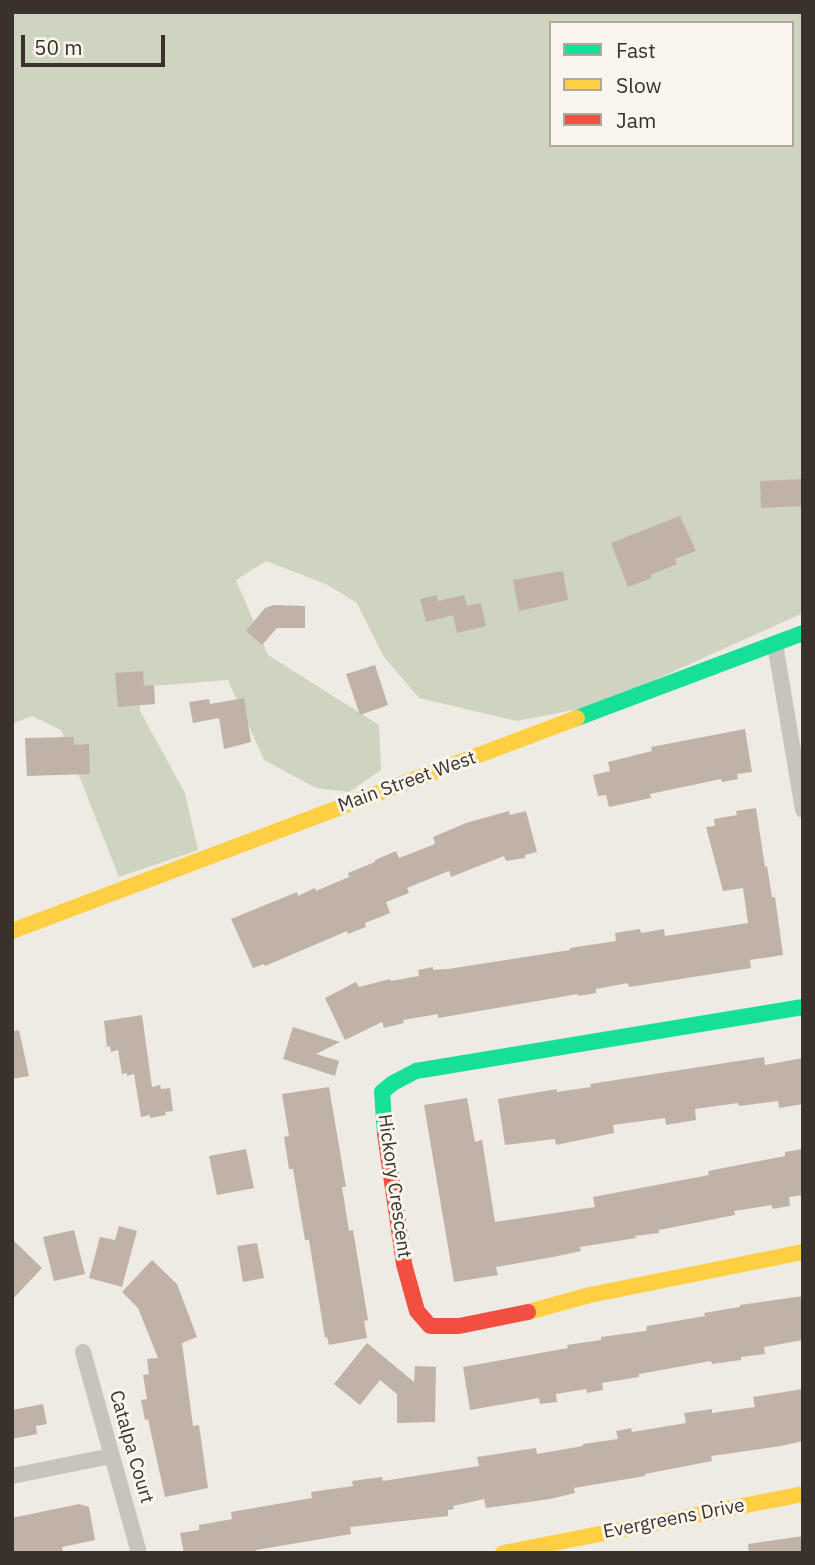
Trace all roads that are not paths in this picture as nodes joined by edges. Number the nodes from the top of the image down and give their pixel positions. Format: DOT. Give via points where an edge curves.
graph roads {
  1 [pos="803,633"];
  2 [pos="775,644"];
  3 [pos="803,810"];
  4 [pos="12,932"];
  5 [pos="803,1007"];
  6 [pos="803,1252"];
  7 [pos="83,1352"];
  8 [pos="111,1456"];
  9 [pos="12,1476"];
  10 [pos="803,1494"];
  11 [pos="139,1553"];
  12 [pos="503,1553"];
  1 -- 2 [label="street, Main Street West"];
  2 -- 3 [label="street"];
  2 -- 4 [label="street, Main Street West"];
  5 -- 6 [label="street, Hickory Crescent" via="416,1071 382,1092 404,1264 417,1311 430,1326 500,1319 590,1295"];
  7 -- 8 [label="street, Catalpa Court"];
  8 -- 9 [label="street"];
  8 -- 11 [label="street, Catalpa Court"];
  10 -- 12 [label="street, Evergreens Drive"];
}
